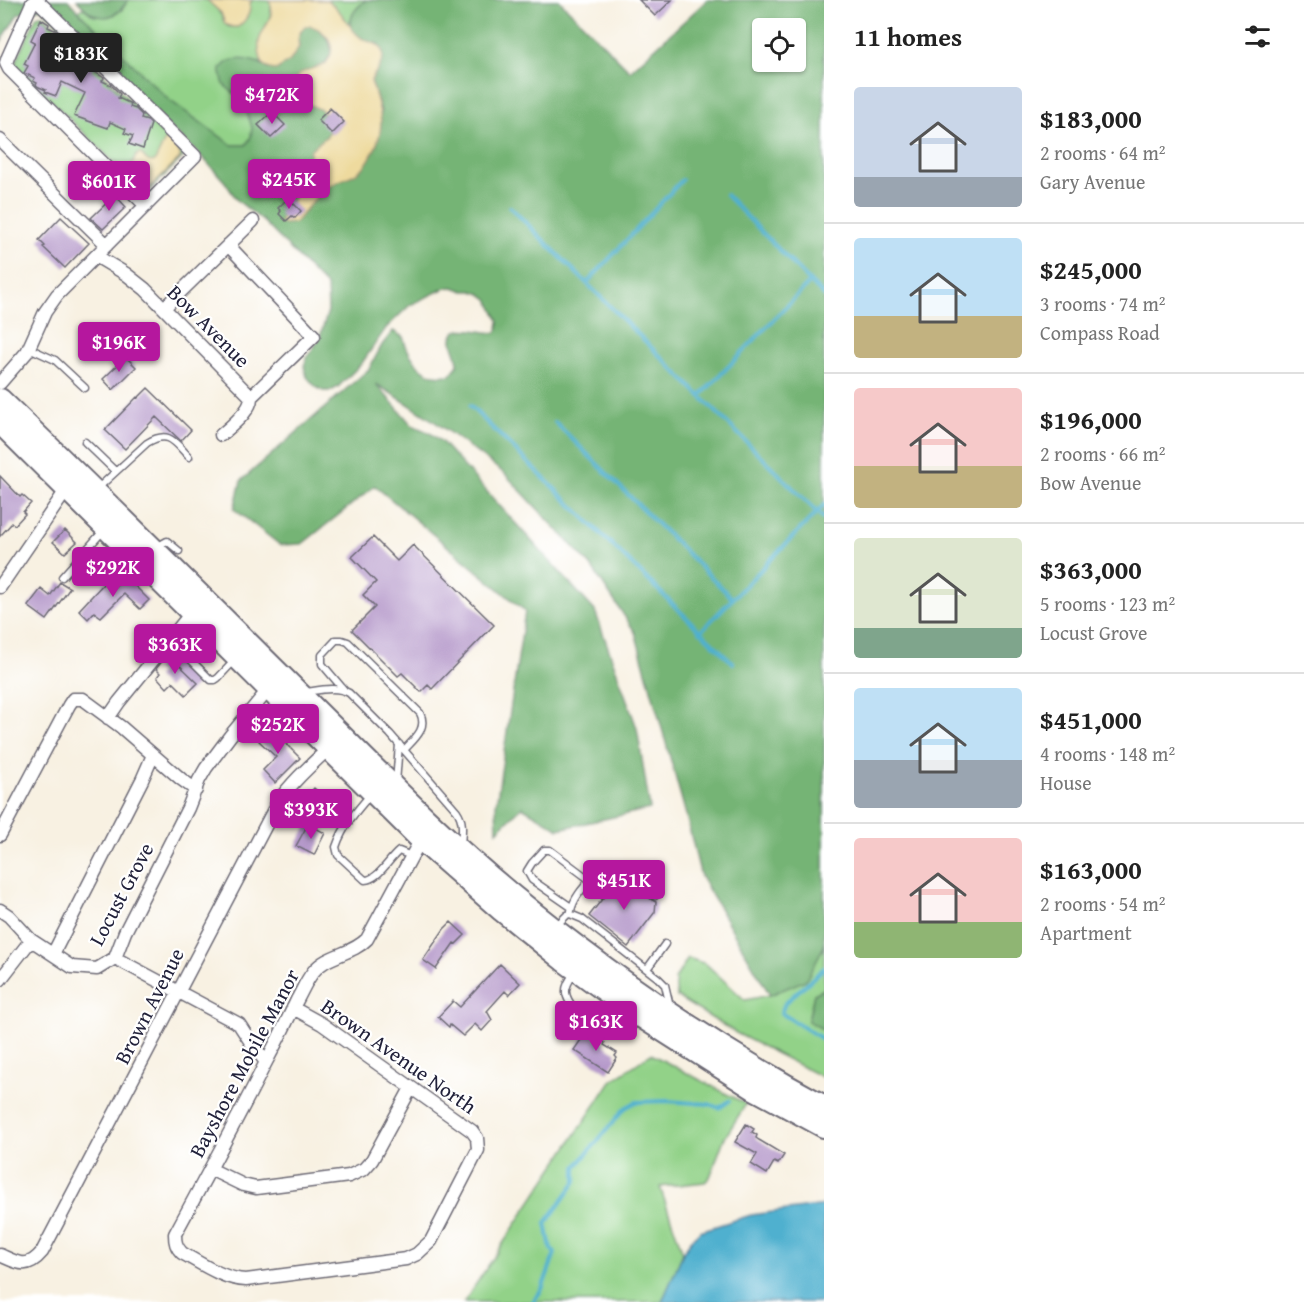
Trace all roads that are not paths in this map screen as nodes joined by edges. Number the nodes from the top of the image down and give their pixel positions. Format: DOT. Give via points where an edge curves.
graph roads {
  1 [pos="0,140"];
  2 [pos="146,206"];
  3 [pos="253,221"];
  4 [pos="107,245"];
  5 [pos="228,245"];
  6 [pos="96,256"];
  7 [pos="164,308"];
  8 [pos="29,348"];
  9 [pos="0,383"];
  10 [pos="85,388"];
  11 [pos="251,397"];
  12 [pos="0,400"];
  13 [pos="0,422"];
  14 [pos="221,435"];
  15 [pos="85,442"];
  16 [pos="189,457"];
  17 [pos="116,471"];
  18 [pos="67,489"];
  19 [pos="95,491"];
  20 [pos="106,528"];
  21 [pos="153,549"];
  22 [pos="178,551"];
  23 [pos="63,577"];
  24 [pos="0,587"];
  25 [pos="192,612"];
  26 [pos="170,639"];
  27 [pos="237,657"];
  28 [pos="270,689"];
  29 [pos="344,690"];
  30 [pos="297,692"];
  31 [pos="108,718"];
  32 [pos="401,747"];
  33 [pos="329,748"];
  34 [pos="153,755"];
  35 [pos="196,790"];
  36 [pos="384,790"];
  37 [pos="0,835"];
  38 [pos="416,847"];
  39 [pos="461,851"];
  40 [pos="590,880"];
  41 [pos="655,896"];
  42 [pos="0,909"];
  43 [pos="565,917"];
  44 [pos="31,940"];
  45 [pos="665,944"];
  46 [pos="53,954"];
  47 [pos="115,957"];
  48 [pos="577,969"];
  49 [pos="646,969"];
  50 [pos="0,980"];
  51 [pos="179,991"];
  52 [pos="293,1008"];
  53 [pos="672,1015"];
  54 [pos="641,1016"];
  55 [pos="266,1062"];
  56 [pos="411,1088"];
  57 [pos="824,1107"];
  58 [pos="824,1126"];
  59 [pos="210,1169"];
  60 [pos="176,1234"];
  61 [pos="0,1255"];
  1 -- 4 [label="street"];
  2 -- 2 [label="street" via="195,156 35,1 8,57 9,69"];
  2 -- 4 [label="street"];
  3 -- 5 [label="street"];
  4 -- 6 [label="street"];
  5 -- 7 [label="street"];
  5 -- 11 [label="street" via="314,336"];
  6 -- 7 [label="street, Bow Avenue" via="134,280"];
  6 -- 8 [label="street" via="51,303"];
  7 -- 11 [label="street, Bow Avenue"];
  8 -- 9 [label="street"];
  8 -- 10 [label="lane" via="60,364"];
  11 -- 14 [label="street, Bow Avenue" via="248,409"];
  12 -- 19 [label="highway"];
  13 -- 18 [label="highway"];
  15 -- 17 [label="lane"];
  16 -- 17 [label="lane" via="173,441 157,437"];
  17 -- 19 [label="lane"];
  18 -- 20 [label="highway"];
  18 -- 24 [label="street"];
  19 -- 21 [label="highway"];
  20 -- 23 [label="lane"];
  20 -- 25 [label="highway"];
  21 -- 22 [label="lane" via="167,541"];
  21 -- 30 [label="highway"];
  25 -- 26 [label="street"];
  25 -- 27 [label="highway"];
  26 -- 27 [label="lane" via="211,680 218,678"];
  26 -- 31 [label="street"];
  27 -- 28 [label="highway"];
  28 -- 33 [label="highway"];
  28 -- 35 [label="street, Locust Grove" via="206,768"];
  29 -- 30 [label="lane"];
  29 -- 32 [label="lane"];
  29 -- 32 [label="lane" via="321,661 336,640 348,642 420,713 424,725"];
  30 -- 36 [label="highway"];
  31 -- 34 [label="street"];
  31 -- 37 [label="street" via="84,699 73,699"];
  32 -- 36 [label="lane"];
  32 -- 39 [label="lane" via="461,816"];
  33 -- 36 [label="highway"];
  33 -- 51 [label="street, Brown Avenue" via="278,802"];
  34 -- 35 [label="street"];
  34 -- 46 [label="street, Locust Grove"];
  35 -- 47 [label="street, Locust Grove"];
  36 -- 38 [label="highway"];
  36 -- 38 [label="lane" via="354,813 336,847 338,855 369,881 399,851"];
  36 -- 39 [label="highway"];
  38 -- 48 [label="highway"];
  38 -- 52 [label="street, Bayshore Mobile Manor" via="367,939 315,970"];
  39 -- 43 [label="highway" via="511,895"];
  40 -- 41 [label="lane" via="599,870 623,870"];
  40 -- 43 [label="lane"];
  40 -- 43 [label="lane" via="550,850 544,850 532,862 527,871 532,880"];
  42 -- 44 [label="street, Locust Grove"];
  43 -- 49 [label="lane" via="582,919"];
  43 -- 53 [label="highway" via="643,996"];
  44 -- 46 [label="street, Locust Grove"];
  44 -- 50 [label="street"];
  45 -- 49 [label="lane"];
  46 -- 47 [label="street, Locust Grove" via="72,968 97,969"];
  47 -- 51 [label="street"];
  48 -- 54 [label="highway"];
  48 -- 54 [label="lane" via="566,992 571,1005 583,1017 616,1033 627,1031"];
  49 -- 53 [label="lane" via="665,986"];
  51 -- 55 [label="street" via="238,1024"];
  51 -- 61 [label="street, Brown Avenue" via="42,1252 25,1264"];
  52 -- 55 [label="street, Bayshore Mobile Manor"];
  52 -- 56 [label="street, Brown Avenue North" via="322,1024"];
  53 -- 57 [label="highway"];
  54 -- 58 [label="highway" via="754,1088"];
  55 -- 59 [label="street, Bayshore Mobile Manor"];
  56 -- 59 [label="street" via="372,1160 355,1174 256,1188"];
  56 -- 60 [label="street, Brown Avenue North" via="472,1131 478,1144 475,1158 431,1241 417,1254 406,1259 236,1279 182,1253 175,1242"];
  59 -- 60 [label="street, Bayshore Mobile Manor"];
}
